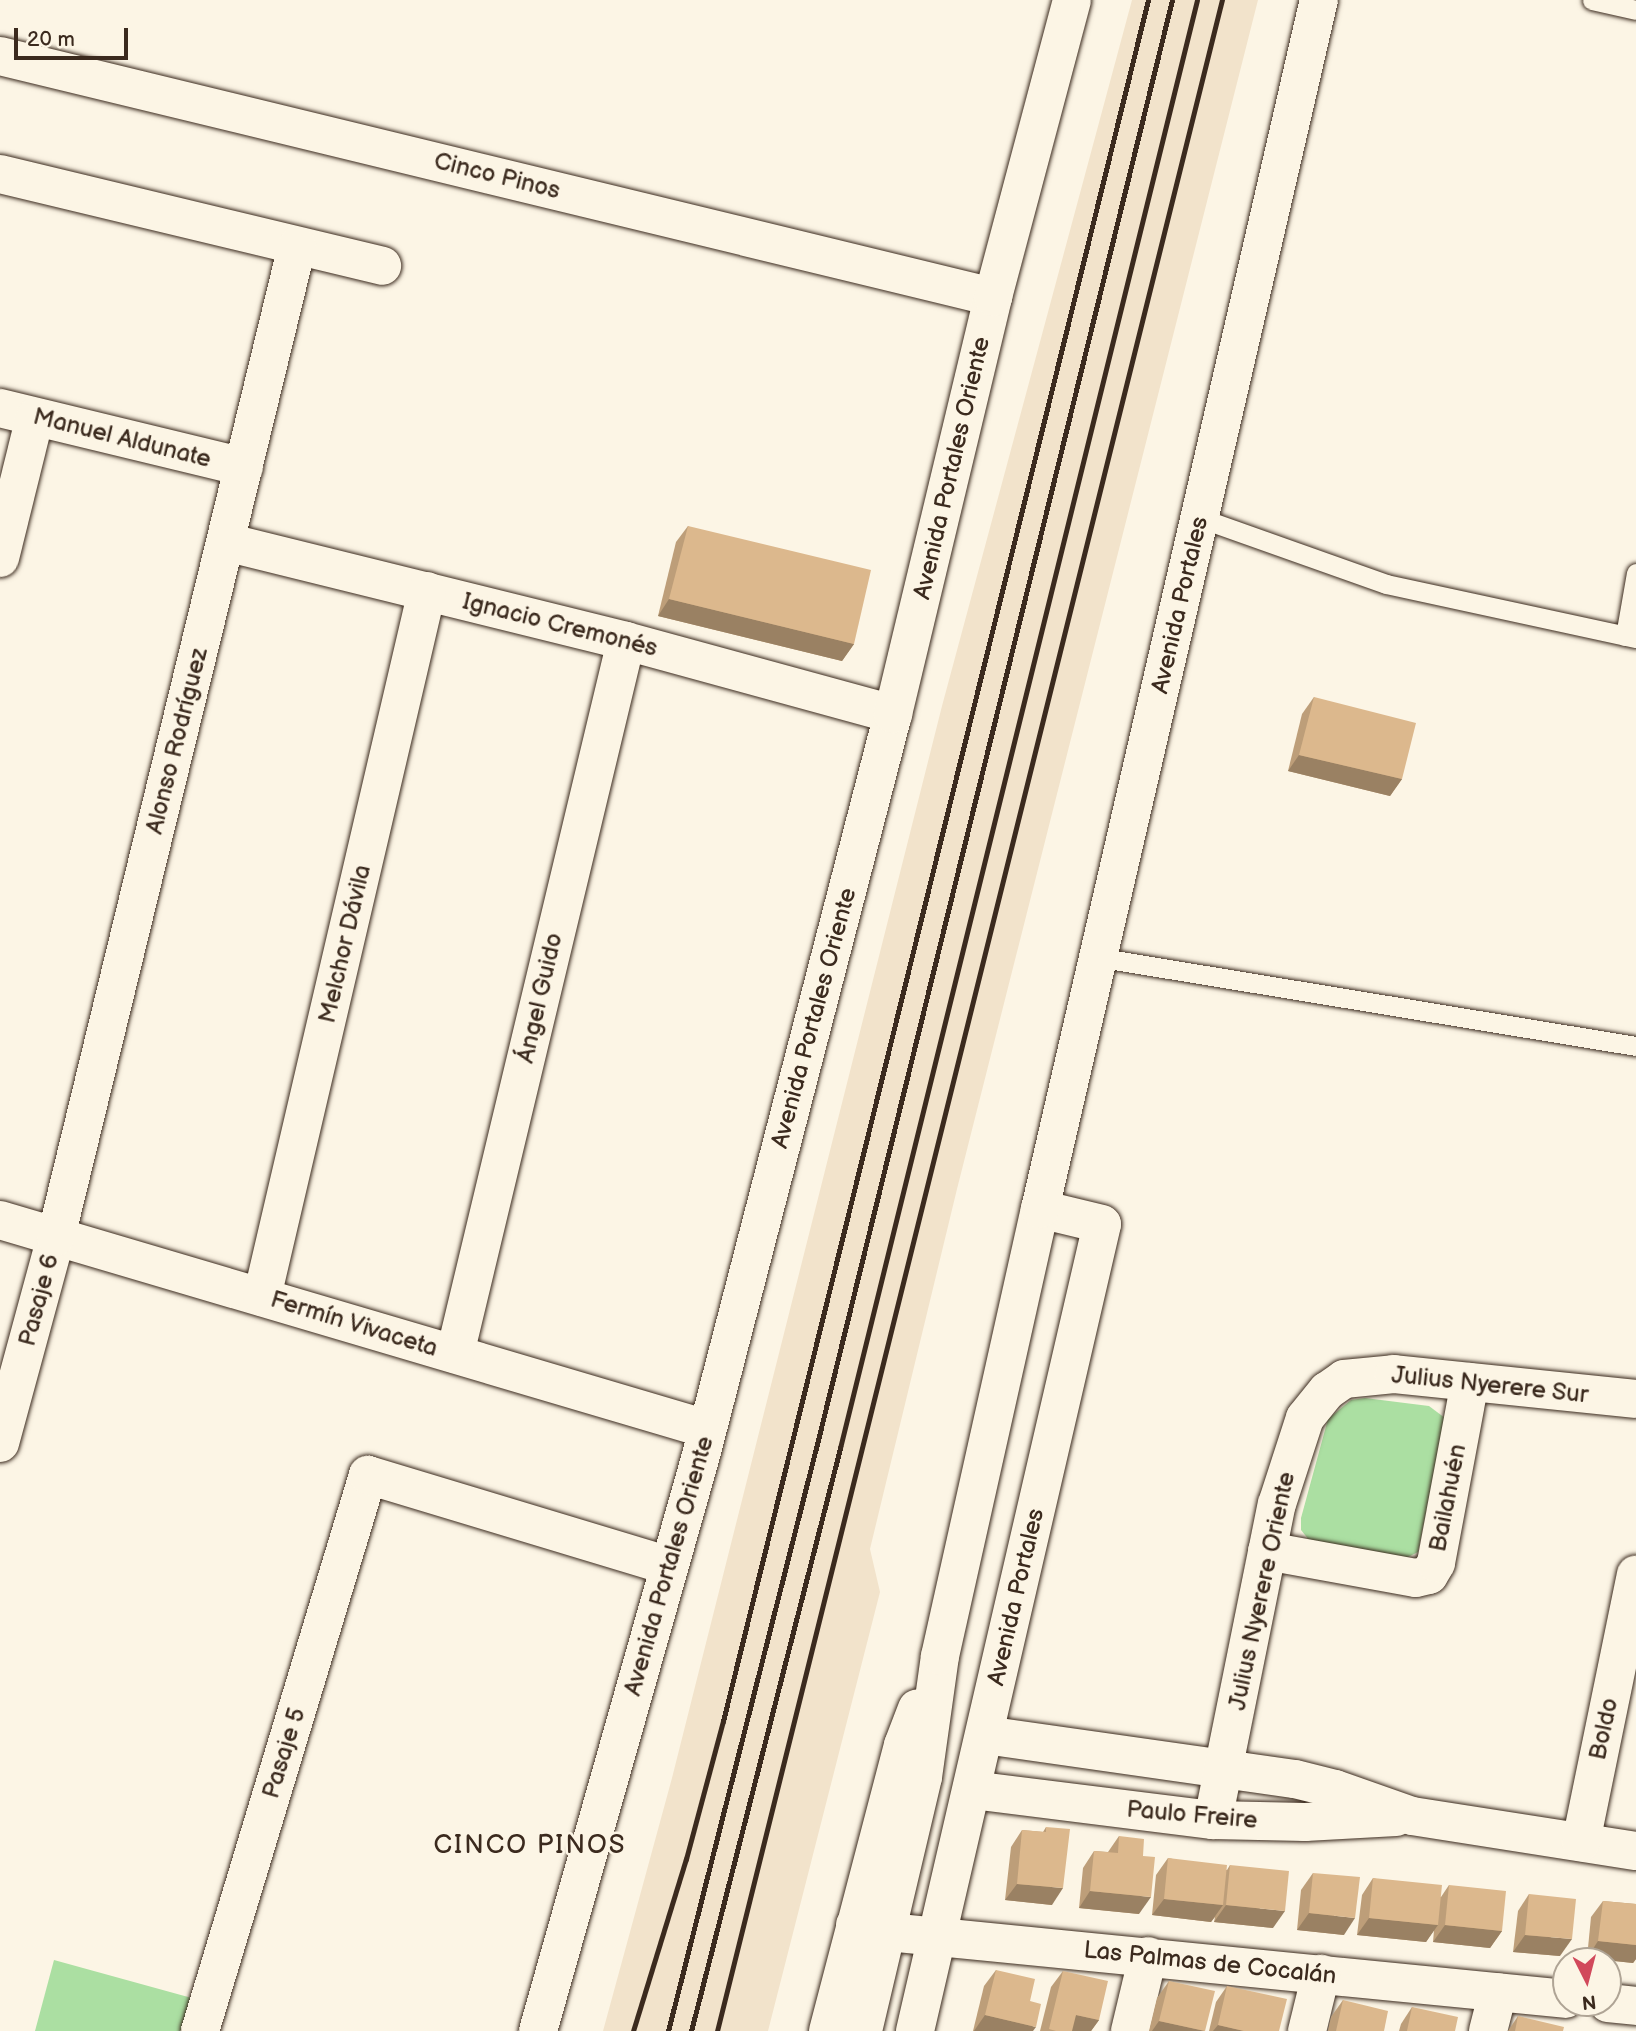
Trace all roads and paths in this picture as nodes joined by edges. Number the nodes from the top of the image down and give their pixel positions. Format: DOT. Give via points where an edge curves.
graph roads {
  1 [pos="1072,0"];
  2 [pos="1319,0"];
  3 [pos="1591,0"];
  4 [pos="1636,10"];
  5 [pos="0,56"];
  6 [pos="0,174"];
  7 [pos="298,246"];
  8 [pos="382,266"];
  9 [pos="993,297"];
  10 [pos="18,412"];
  11 [pos="244,467"];
  12 [pos="1200,518"];
  13 [pos="226,542"];
  14 [pos="0,558"];
  15 [pos="1636,573"];
  16 [pos="427,591"];
  17 [pos="1631,637"];
  18 [pos="626,641"];
  19 [pos="893,714"];
  20 [pos="1096,957"];
  21 [pos="1636,1046"];
  22 [pos="1040,1209"];
  23 [pos="0,1220"];
  24 [pos="55,1237"];
  25 [pos="262,1297"];
  26 [pos="455,1354"];
  27 [pos="1344,1380"];
  28 [pos="1470,1382"];
  29 [pos="1636,1399"];
  30 [pos="708,1429"];
  31 [pos="0,1443"];
  32 [pos="1267,1551"];
  33 [pos="670,1566"];
  34 [pos="1636,1575"];
  35 [pos="985,1735"];
  36 [pos="1223,1767"];
  37 [pos="972,1790"];
  38 [pos="1412,1816"];
  39 [pos="1213,1820"];
  40 [pos="1581,1842"];
  41 [pos="1636,1851"];
  42 [pos="871,1929"];
  43 [pos="937,1935"];
  44 [pos="1148,1956"];
  45 [pos="1321,1974"];
  46 [pos="1498,1992"];
  47 [pos="1552,1998"];
  48 [pos="200,2031"];
  49 [pos="538,2031"];
  50 [pos="828,2031"];
  51 [pos="863,2031"];
  52 [pos="915,2031"];
  53 [pos="1130,2031"];
  54 [pos="1307,2031"];
  55 [pos="1488,2031"];
  1 -- 9 [label="street, Avenida Portales Oriente"];
  2 -- 12 [label="street, Avenida Portales"];
  3 -- 4 [label="lane"];
  5 -- 9 [label="street, Cinco Pinos"];
  6 -- 7 [label="street"];
  7 -- 8 [label="street"];
  7 -- 11 [label="street, Alonso Rodríguez"];
  9 -- 19 [label="street, Avenida Portales Oriente"];
  10 -- 11 [label="street, Manuel Aldunate"];
  10 -- 14 [label="street"];
  11 -- 13 [label="street, Alonso Rodríguez"];
  12 -- 17 [label="lane" via="1386,584"];
  12 -- 20 [label="street, Avenida Portales"];
  13 -- 16 [label="street, Ignacio Cremonés"];
  13 -- 24 [label="street, Alonso Rodríguez"];
  15 -- 17 [label="lane"];
  16 -- 18 [label="street, Ignacio Cremonés"];
  16 -- 25 [label="street, Melchor Dávila"];
  18 -- 19 [label="street, Ignacio Cremonés"];
  18 -- 26 [label="street, Ángel Guido"];
  19 -- 30 [label="street, Avenida Portales Oriente"];
  20 -- 21 [label="lane"];
  20 -- 22 [label="street, Avenida Portales"];
  22 -- 35 [label="street, Avenida Portales" via="1102,1224"];
  22 -- 42 [label="street, Avenida Portales" via="940,1656 923,1777"];
  23 -- 24 [label="street, Fermín Vivaceta"];
  24 -- 25 [label="street, Fermín Vivaceta"];
  24 -- 31 [label="street, Pasaje 6"];
  25 -- 26 [label="street, Fermín Vivaceta"];
  26 -- 30 [label="street, Fermín Vivaceta"];
  27 -- 28 [label="street, Julius Nyerere Sur" via="1394,1374"];
  27 -- 32 [label="street, Julius Nyerere Oriente" via="1327,1391 1305,1418"];
  28 -- 29 [label="street, Julius Nyerere Sur"];
  28 -- 32 [label="street, Bailahuén" via="1436,1563 1429,1574 1416,1578"];
  30 -- 33 [label="street, Avenida Portales Oriente"];
  32 -- 36 [label="street, Julius Nyerere Oriente"];
  33 -- 48 [label="street, Pasaje 5" via="368,1475"];
  33 -- 49 [label="street, Avenida Portales Oriente"];
  34 -- 40 [label="street, Boldo"];
  35 -- 36 [label="street, Paulo Freire"];
  35 -- 37 [label="street, Avenida Portales"];
  36 -- 38 [label="street, Paulo Freire" via="1335,1789"];
  36 -- 39 [label="street, Julius Nyerere Oriente"];
  37 -- 39 [label="street, Paulo Freire"];
  37 -- 43 [label="street, Avenida Portales"];
  38 -- 39 [label="street, Paulo Freire" via="1305,1822"];
  38 -- 40 [label="street, Paulo Freire"];
  40 -- 41 [label="street, Paulo Freire"];
  42 -- 43 [label="street, Las Palmas de Cocalán"];
  42 -- 50 [label="street, Avenida Portales"];
  42 -- 51 [label="street, Avenida Portales"];
  43 -- 44 [label="street, Las Palmas de Cocalán"];
  43 -- 52 [label="street, Avenida Portales"];
  44 -- 45 [label="street, Las Palmas de Cocalán"];
  44 -- 53 [label="street"];
  45 -- 46 [label="street, Las Palmas de Cocalán"];
  45 -- 54 [label="street"];
  46 -- 47 [label="street, Las Palmas de Cocalán"];
  46 -- 55 [label="street"];
}
